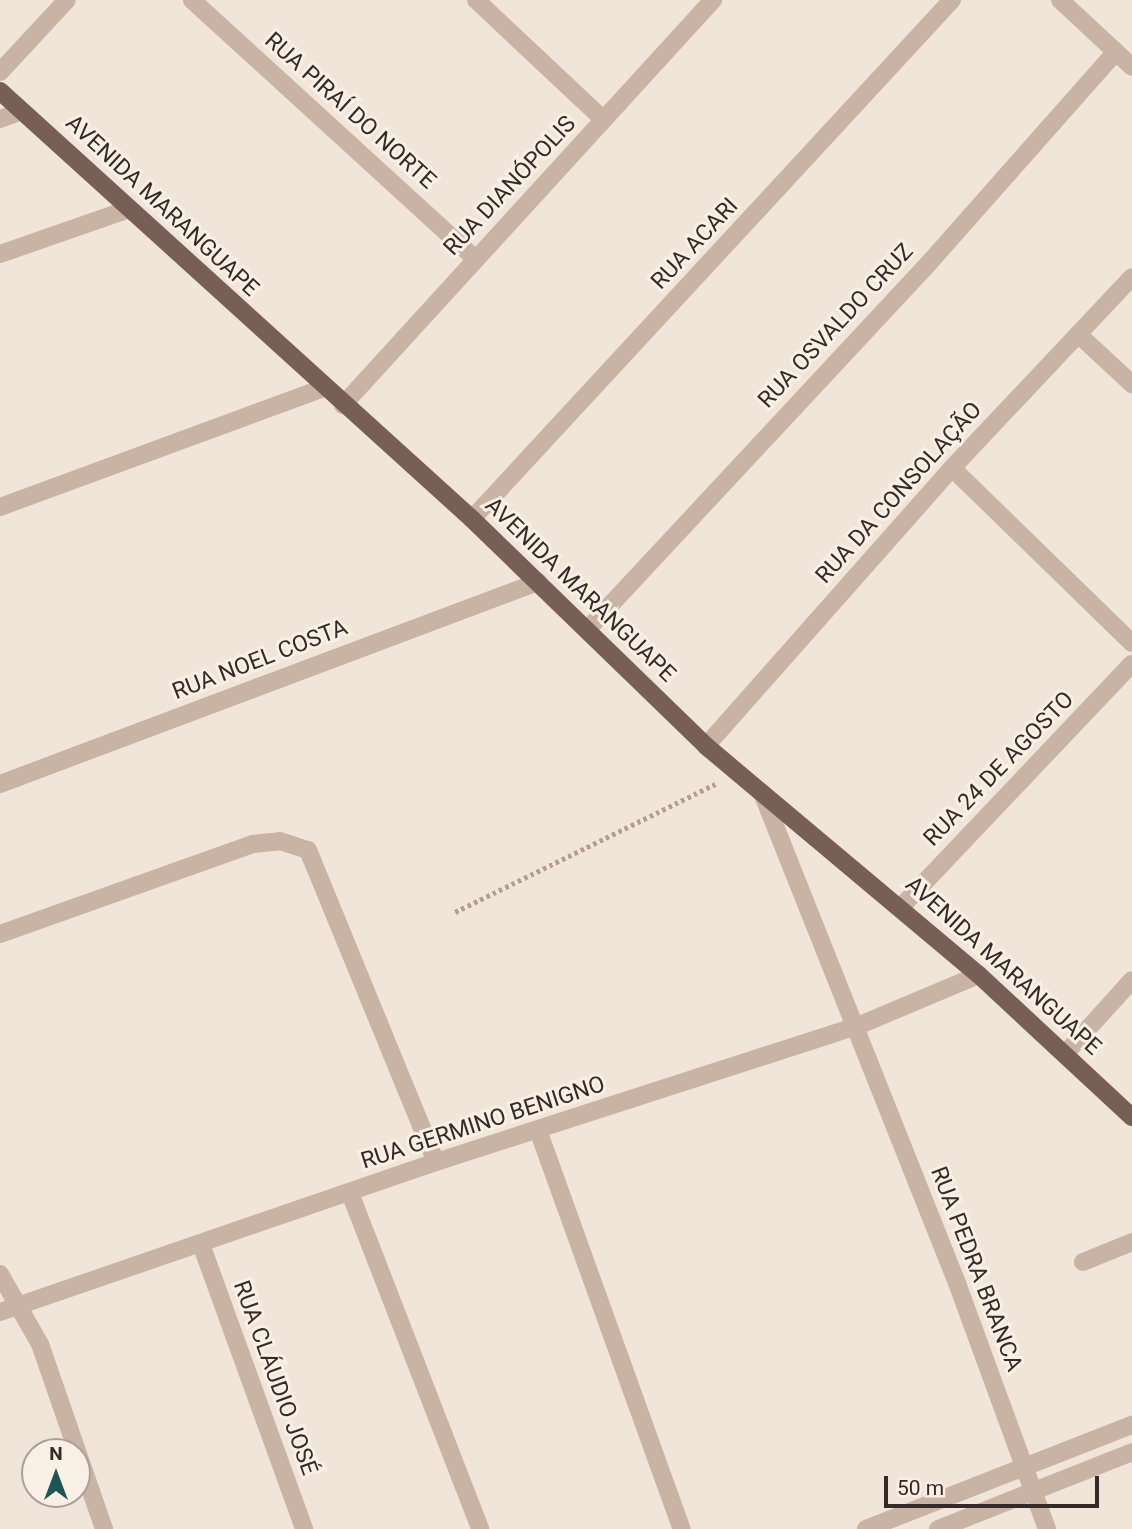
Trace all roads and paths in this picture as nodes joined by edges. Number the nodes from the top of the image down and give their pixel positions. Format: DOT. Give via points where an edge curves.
graph roads {
  1 [pos="66,0"];
  2 [pos="191,0"];
  3 [pos="476,0"];
  4 [pos="713,0"];
  5 [pos="952,0"];
  6 [pos="1060,0"];
  7 [pos="1116,52"];
  8 [pos="1132,67"];
  9 [pos="0,72"];
  10 [pos="0,90"];
  11 [pos="22,110"];
  12 [pos="0,120"];
  13 [pos="604,120"];
  14 [pos="129,209"];
  15 [pos="0,254"];
  16 [pos="476,259"];
  17 [pos="1129,288"];
  18 [pos="1078,334"];
  19 [pos="1132,384"];
  20 [pos="323,388"];
  21 [pos="343,405"];
  22 [pos="952,468"];
  23 [pos="0,507"];
  24 [pos="472,519"];
  25 [pos="538,582"];
  26 [pos="586,630"];
  27 [pos="1132,643"];
  28 [pos="1132,664"];
  29 [pos="706,746"];
  30 [pos="738,773"];
  31 [pos="0,785"];
  32 [pos="762,793"];
  33 [pos="901,907"];
  34 [pos="455,912"];
  35 [pos="0,934"];
  36 [pos="979,975"];
  37 [pos="1132,980"];
  38 [pos="855,1027"];
  39 [pos="1066,1053"];
  40 [pos="1132,1117"];
  41 [pos="538,1130"];
  42 [pos="436,1162"];
  43 [pos="351,1193"];
  44 [pos="1132,1242"];
  45 [pos="201,1244"];
  46 [pos="1083,1262"];
  47 [pos="0,1274"];
  48 [pos="20,1304"];
  49 [pos="0,1312"];
  50 [pos="1132,1425"];
  51 [pos="1132,1452"];
  52 [pos="1024,1470"];
  53 [pos="1033,1492"];
  54 [pos="104,1529"];
  55 [pos="303,1529"];
  56 [pos="480,1529"];
  57 [pos="682,1529"];
  58 [pos="866,1529"];
  59 [pos="938,1529"];
  60 [pos="1047,1529"];
  1 -- 9 [label="street"];
  2 -- 16 [label="street, RUA PIRAÍ DO NORTE"];
  3 -- 13 [label="street"];
  4 -- 13 [label="street, RUA DIANÓPOLIS"];
  5 -- 24 [label="street, RUA ACARI"];
  6 -- 7 [label="street"];
  7 -- 8 [label="street"];
  7 -- 26 [label="street, RUA OSVALDO CRUZ" via="929,263"];
  10 -- 11 [label="main road, AVENIDA MARANGUAPE"];
  11 -- 12 [label="street"];
  11 -- 14 [label="main road, AVENIDA MARANGUAPE"];
  13 -- 16 [label="street, RUA DIANÓPOLIS"];
  14 -- 15 [label="street"];
  14 -- 20 [label="main road, AVENIDA MARANGUAPE"];
  16 -- 21 [label="street, RUA DIANÓPOLIS"];
  17 -- 18 [label="street, RUA DA CONSOLAÇÃO"];
  18 -- 19 [label="street"];
  18 -- 22 [label="street, RUA DA CONSOLAÇÃO"];
  20 -- 21 [label="main road, AVENIDA MARANGUAPE"];
  20 -- 23 [label="street"];
  21 -- 24 [label="main road, AVENIDA MARANGUAPE"];
  22 -- 27 [label="street"];
  22 -- 29 [label="street, RUA DA CONSOLAÇÃO"];
  24 -- 25 [label="main road, AVENIDA MARANGUAPE"];
  25 -- 26 [label="main road, AVENIDA MARANGUAPE"];
  25 -- 31 [label="street, RUA NOEL COSTA"];
  26 -- 29 [label="main road, AVENIDA MARANGUAPE"];
  28 -- 33 [label="street, RUA 24 DE AGOSTO"];
  29 -- 30 [label="main road, AVENIDA MARANGUAPE"];
  30 -- 32 [label="main road, AVENIDA MARANGUAPE"];
  30 -- 34 [label="path"];
  32 -- 33 [label="main road, AVENIDA MARANGUAPE"];
  32 -- 38 [label="street, RUA PEDRA BRANCA"];
  33 -- 36 [label="main road, AVENIDA MARANGUAPE"];
  35 -- 42 [label="street" via="253,844 280,841 308,850"];
  36 -- 38 [label="street, RUA GERMINO BENIGNO"];
  36 -- 39 [label="main road, AVENIDA MARANGUAPE"];
  37 -- 39 [label="street"];
  38 -- 41 [label="street, RUA GERMINO BENIGNO"];
  38 -- 52 [label="street, RUA PEDRA BRANCA" via="957,1283"];
  39 -- 40 [label="main road, AVENIDA MARANGUAPE"];
  41 -- 42 [label="street, RUA GERMINO BENIGNO"];
  41 -- 57 [label="street"];
  42 -- 43 [label="street, RUA GERMINO BENIGNO"];
  43 -- 45 [label="street, RUA GERMINO BENIGNO"];
  43 -- 56 [label="street"];
  44 -- 46 [label="street"];
  45 -- 48 [label="street, RUA GERMINO BENIGNO"];
  45 -- 55 [label="street, RUA CLÁUDIO JOSÉ"];
  47 -- 48 [label="street"];
  48 -- 49 [label="street, RUA GERMINO BENIGNO"];
  48 -- 54 [label="street" via="40,1344"];
  50 -- 52 [label="street"];
  51 -- 53 [label="street"];
  52 -- 53 [label="street, RUA PEDRA BRANCA"];
  52 -- 58 [label="street"];
  53 -- 59 [label="street"];
  53 -- 60 [label="street, RUA PEDRA BRANCA"];
}
